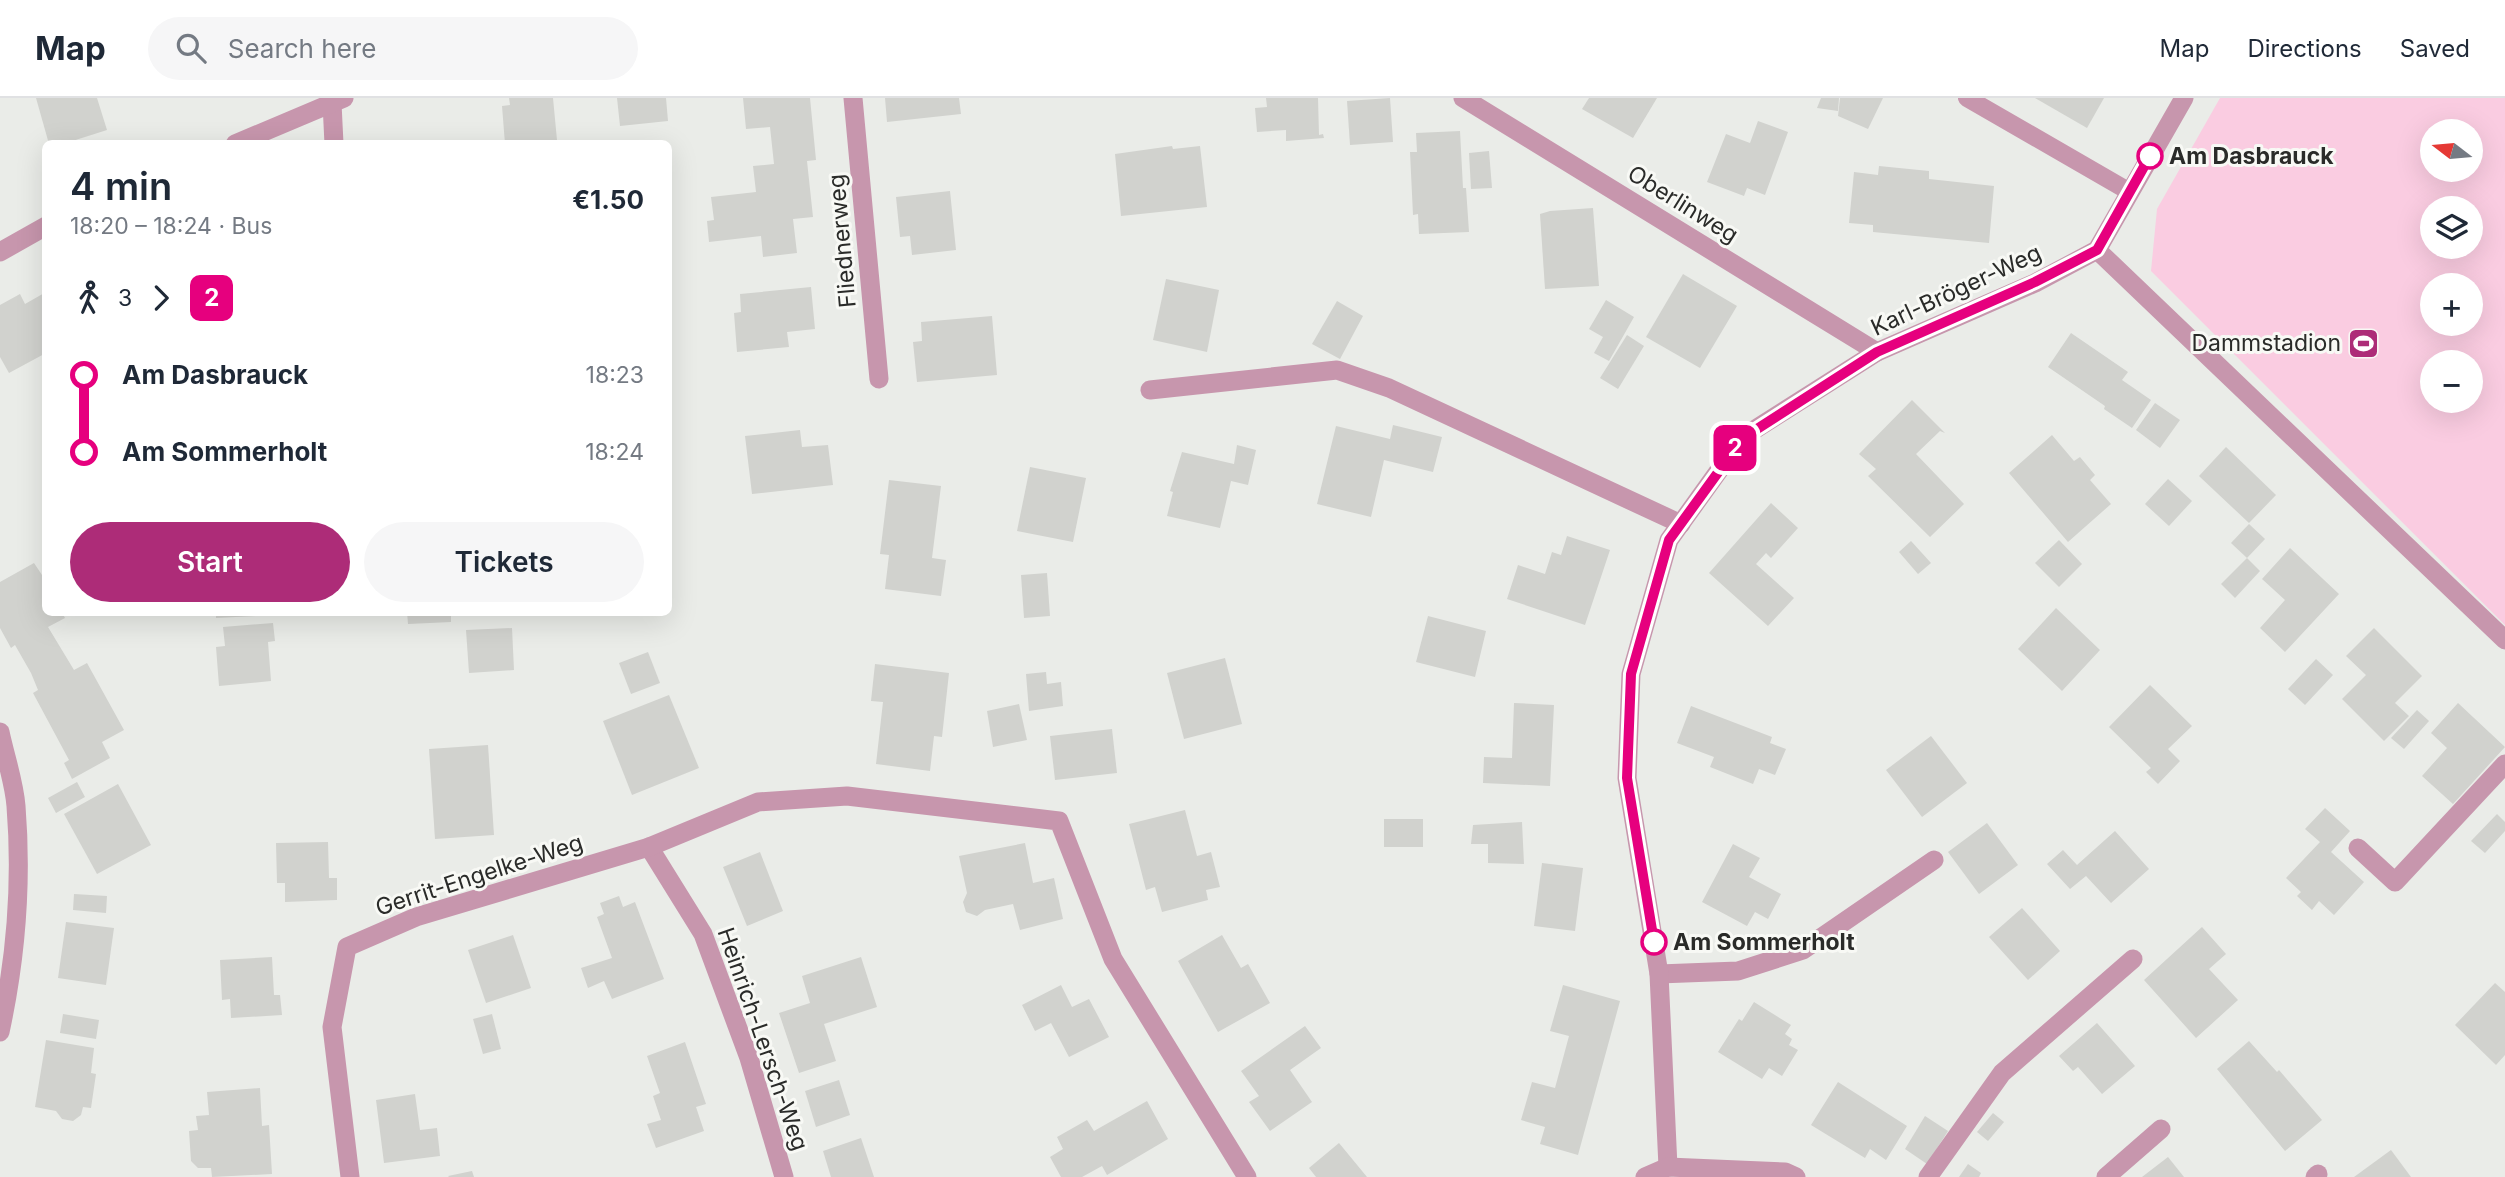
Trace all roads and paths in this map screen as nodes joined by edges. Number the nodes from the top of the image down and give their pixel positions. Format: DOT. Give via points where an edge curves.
graph roads {
  1 [pos="853,98"];
  2 [pos="1463,98"];
  3 [pos="1967,98"];
  4 [pos="2185,98"];
  5 [pos="338,100"];
  6 [pos="244,140"];
  7 [pos="334,140"];
  8 [pos="2130,192"];
  9 [pos="42,228"];
  10 [pos="2097,250"];
  11 [pos="0,252"];
  12 [pos="1877,352"];
  13 [pos="879,379"];
  14 [pos="1150,390"];
  15 [pos="1681,524"];
  16 [pos="2505,640"];
  17 [pos="0,732"];
  18 [pos="2505,764"];
  19 [pos="649,847"];
  20 [pos="2358,848"];
  21 [pos="1934,860"];
  22 [pos="9,905"];
  23 [pos="2133,959"];
  24 [pos="1659,974"];
  25 [pos="0,1032"];
  26 [pos="2161,1129"];
  27 [pos="1668,1167"];
  28 [pos="350,1177"];
  29 [pos="784,1177"];
  30 [pos="1247,1177"];
  31 [pos="1645,1177"];
  32 [pos="1796,1177"];
  33 [pos="1928,1177"];
  34 [pos="2106,1177"];
  1 -- 13 [label="street, Fliednerweg"];
  2 -- 12 [label="street, Oberlinweg"];
  3 -- 8 [label="lane"];
  4 -- 8 [label="street"];
  5 -- 6 [label="street"];
  5 -- 7 [label="street"];
  8 -- 10 [label="street"];
  9 -- 11 [label="street"];
  10 -- 12 [label="street, Karl-Bröger-Weg"];
  10 -- 16 [label="street"];
  12 -- 15 [label="street, Karl-Bröger-Weg" via="1743,438"];
  14 -- 15 [label="street" via="1337,370 1389,388"];
  15 -- 24 [label="street, Karl-Bröger-Weg" via="1669,540 1631,674 1627,778"];
  17 -- 22 [label="street" via="16,803"];
  18 -- 20 [label="street" via="2395,883"];
  19 -- 28 [label="street, Gerrit-Engelke-Weg" via="416,917 347,947 332,1027"];
  19 -- 29 [label="street, Heinrich-Lersch-Weg" via="703,934 749,1058"];
  19 -- 30 [label="street" via="758,802 847,796 1059,821 1113,958"];
  21 -- 24 [label="street" via="1803,950 1738,971"];
  22 -- 25 [label="street"];
  23 -- 33 [label="street" via="2002,1073"];
  24 -- 27 [label="street, Karl-Bröger-Weg"];
  26 -- 34 [label="street"];
  27 -- 31 [label="street"];
  27 -- 32 [label="street" via="1784,1172"];
}
